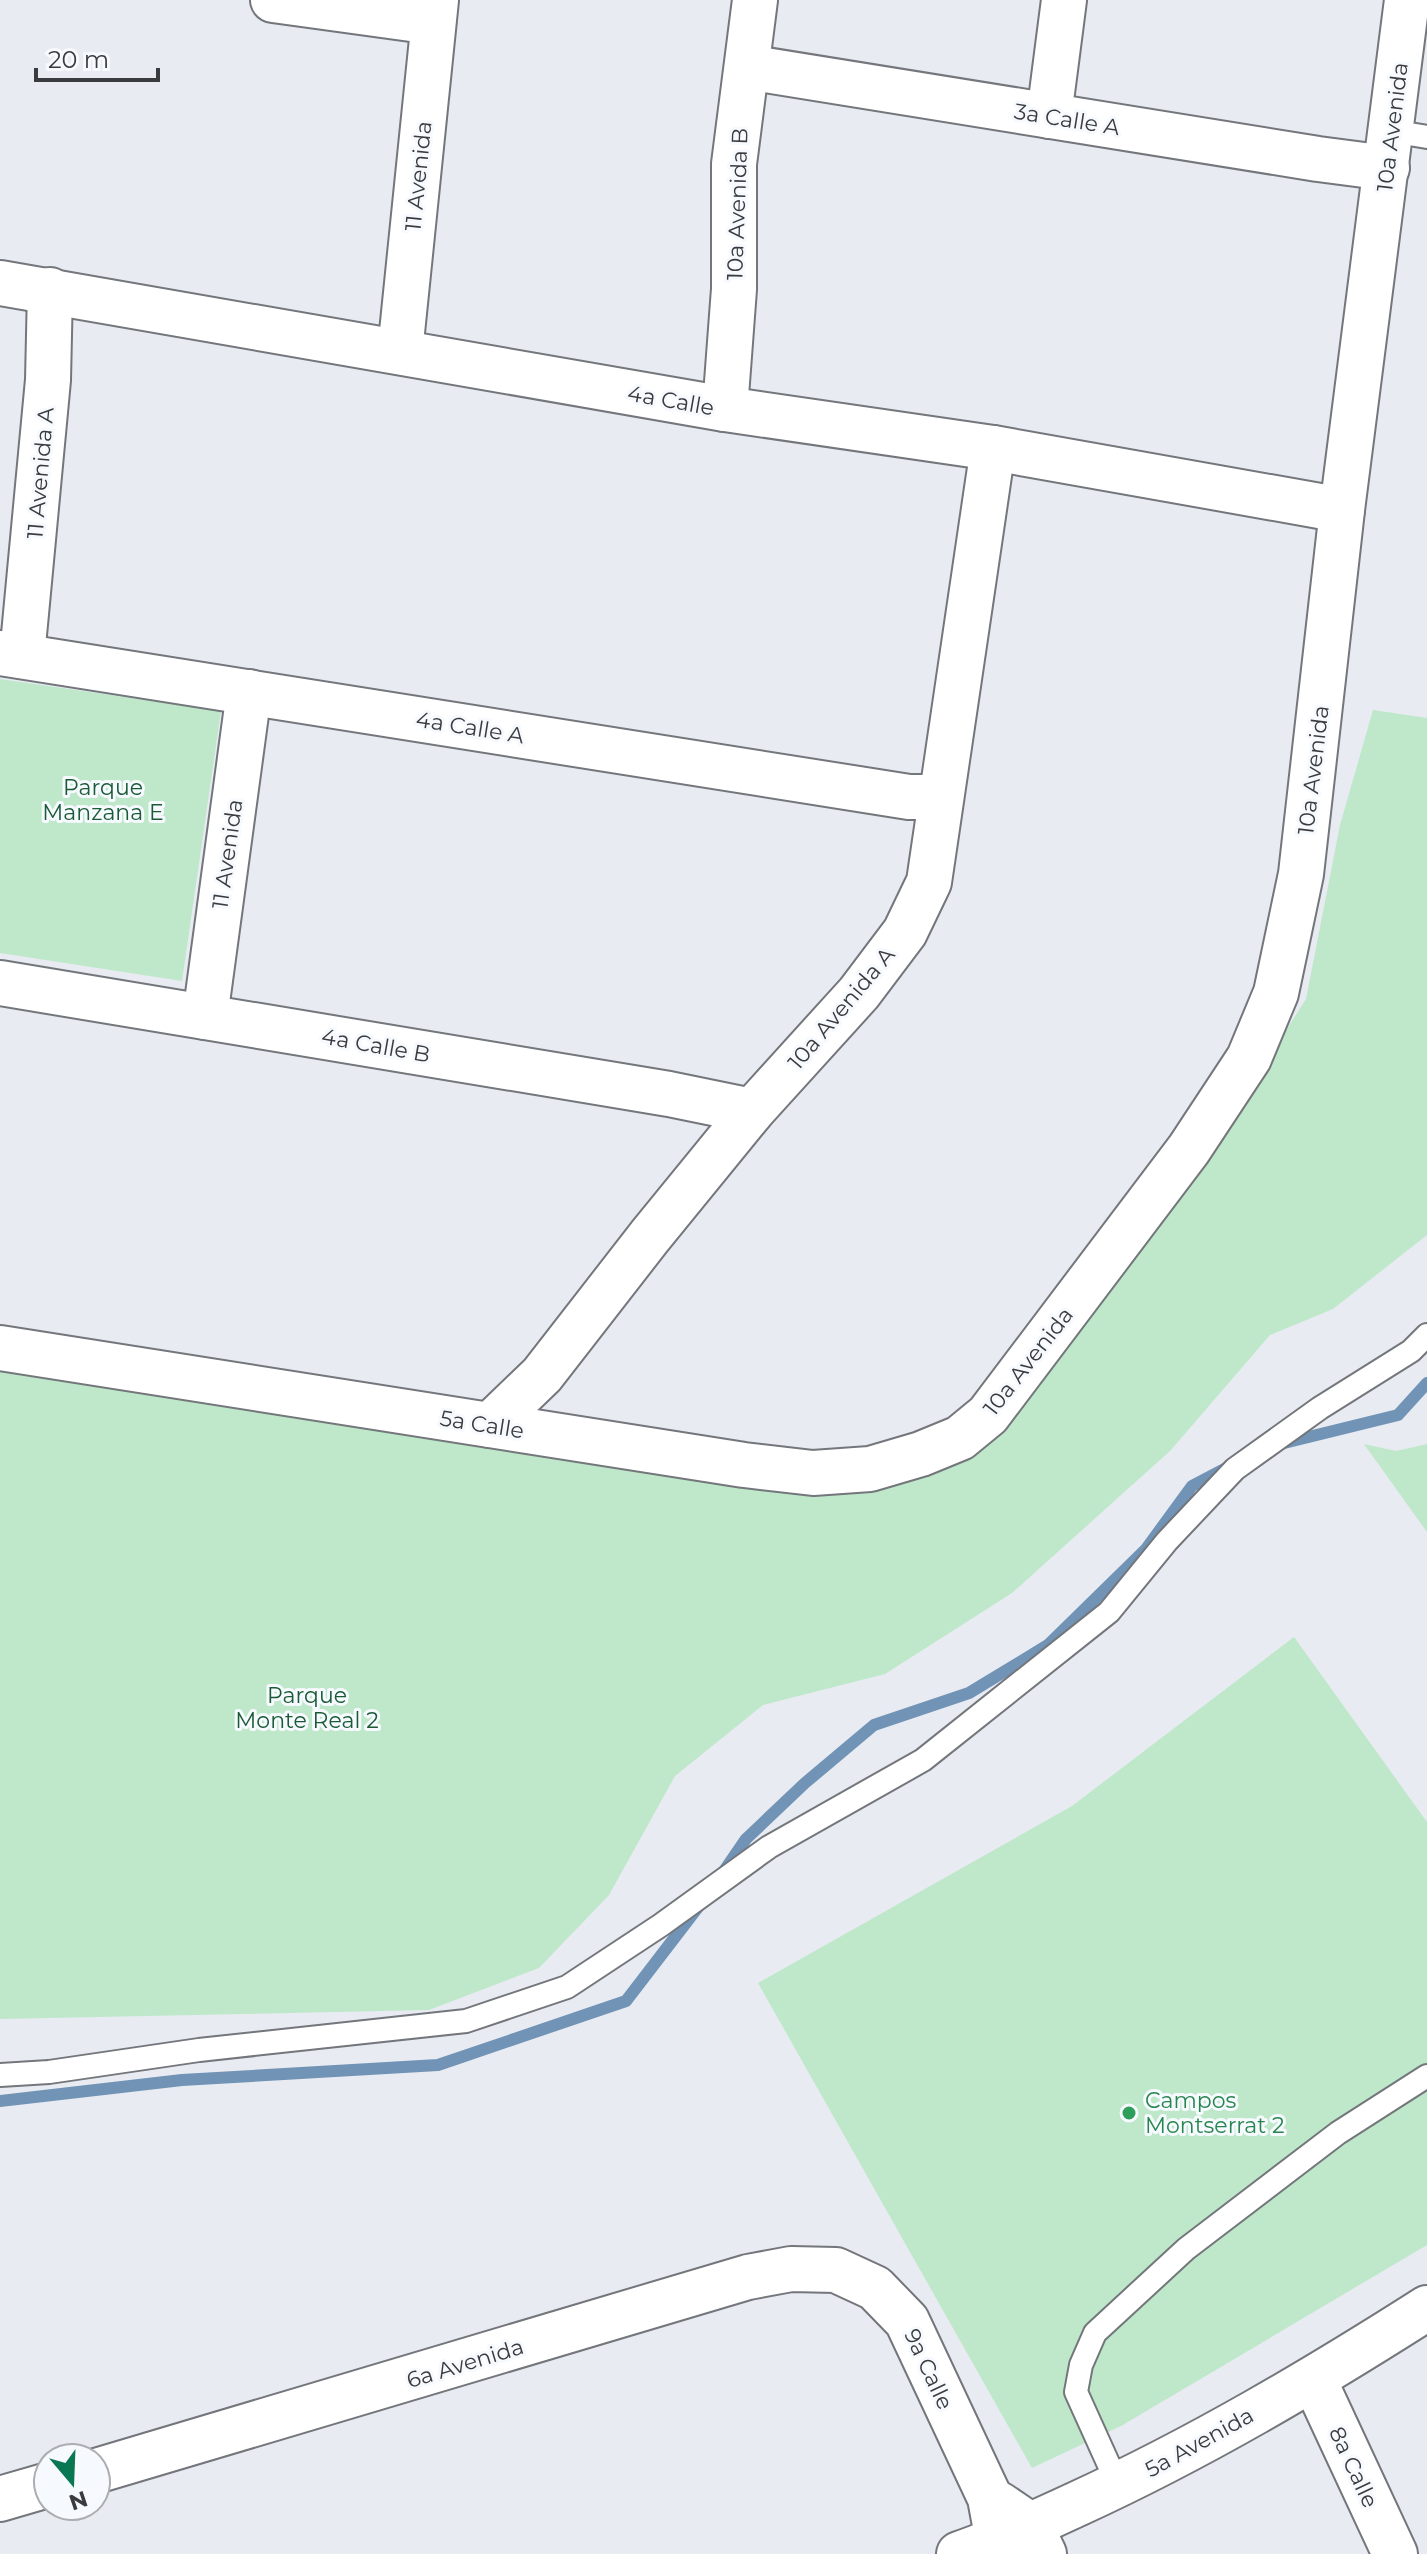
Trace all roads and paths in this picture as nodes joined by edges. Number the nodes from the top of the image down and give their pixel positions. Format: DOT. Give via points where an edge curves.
graph roads {
  1 [pos="273,0"];
  2 [pos="755,0"];
  3 [pos="1064,0"];
  4 [pos="1407,0"];
  5 [pos="435,11"];
  6 [pos="747,67"];
  7 [pos="1049,116"];
  8 [pos="1402,145"];
  9 [pos="0,283"];
  10 [pos="50,290"];
  11 [pos="400,352"];
  12 [pos="725,409"];
  13 [pos="993,448"];
  14 [pos="1342,510"];
  15 [pos="11,655"];
  16 [pos="249,692"];
  17 [pos="940,797"];
  18 [pos="0,983"];
  19 [pos="205,1017"];
  20 [pos="752,1111"];
  21 [pos="1427,1335"];
  22 [pos="0,1348"];
  23 [pos="490,1425"];
  24 [pos="960,1438"];
  25 [pos="0,2075"];
  26 [pos="1427,2076"];
  27 [pos="836,2270"];
  28 [pos="1427,2308"];
  29 [pos="1314,2380"];
  30 [pos="112,2466"];
  31 [pos="1118,2485"];
  32 [pos="32,2490"];
  33 [pos="0,2499"];
  34 [pos="1007,2546"];
  35 [pos="1395,2554"];
  1 -- 5 [label="street"];
  2 -- 6 [label="street, 10a Avenida B"];
  3 -- 7 [label="street"];
  4 -- 8 [label="street, 10a Avenida"];
  5 -- 11 [label="street, 11 Avenida"];
  6 -- 7 [label="street, 3a Calle A"];
  6 -- 12 [label="street, 10a Avenida B" via="734,164 734,289"];
  7 -- 8 [label="street, 3a Calle A"];
  8 -- 14 [label="street, 10a Avenida"];
  9 -- 10 [label="street, 4a Calle"];
  10 -- 11 [label="street, 4a Calle"];
  10 -- 15 [label="street, 11 Avenida A" via="48,380"];
  11 -- 12 [label="street, 4a Calle"];
  12 -- 13 [label="street, 4a Calle"];
  13 -- 14 [label="street, 4a Calle"];
  13 -- 17 [label="street, 10a Avenida A"];
  14 -- 24 [label="street, 10a Avenida" via="1301,874 1276,993 1249,1058 1189,1149 988,1415"];
  15 -- 16 [label="street, 4a Calle A"];
  16 -- 17 [label="street, 4a Calle A" via="909,797"];
  16 -- 19 [label="street, 11 Avenida"];
  17 -- 20 [label="street, 10a Avenida A" via="929,882 905,932 859,993"];
  18 -- 19 [label="street, 4a Calle B"];
  19 -- 20 [label="street, 4a Calle B"];
  20 -- 23 [label="street, 10a Avenida A" via="542,1375"];
  21 -- 25 [label="lane" via="1235,1469 1109,1612 923,1760 769,1847 567,1987 466,2021"];
  22 -- 23 [label="street, 5a Calle"];
  23 -- 24 [label="street, 5a Calle" via="813,1473 870,1469"];
  26 -- 31 [label="lane" via="1338,2133 1186,2249 1095,2333 1076,2392"];
  27 -- 30 [label="street, 6a Avenida" via="791,2269 748,2277"];
  27 -- 34 [label="street, 9a Calle" via="875,2288 907,2321"];
  28 -- 29 [label="street, 5a Avenida"];
  29 -- 31 [label="street, 5a Avenida"];
  29 -- 35 [label="street, 8a Calle"];
  31 -- 34 [label="street, 5a Avenida"];
  32 -- 33 [label="street"];
}
